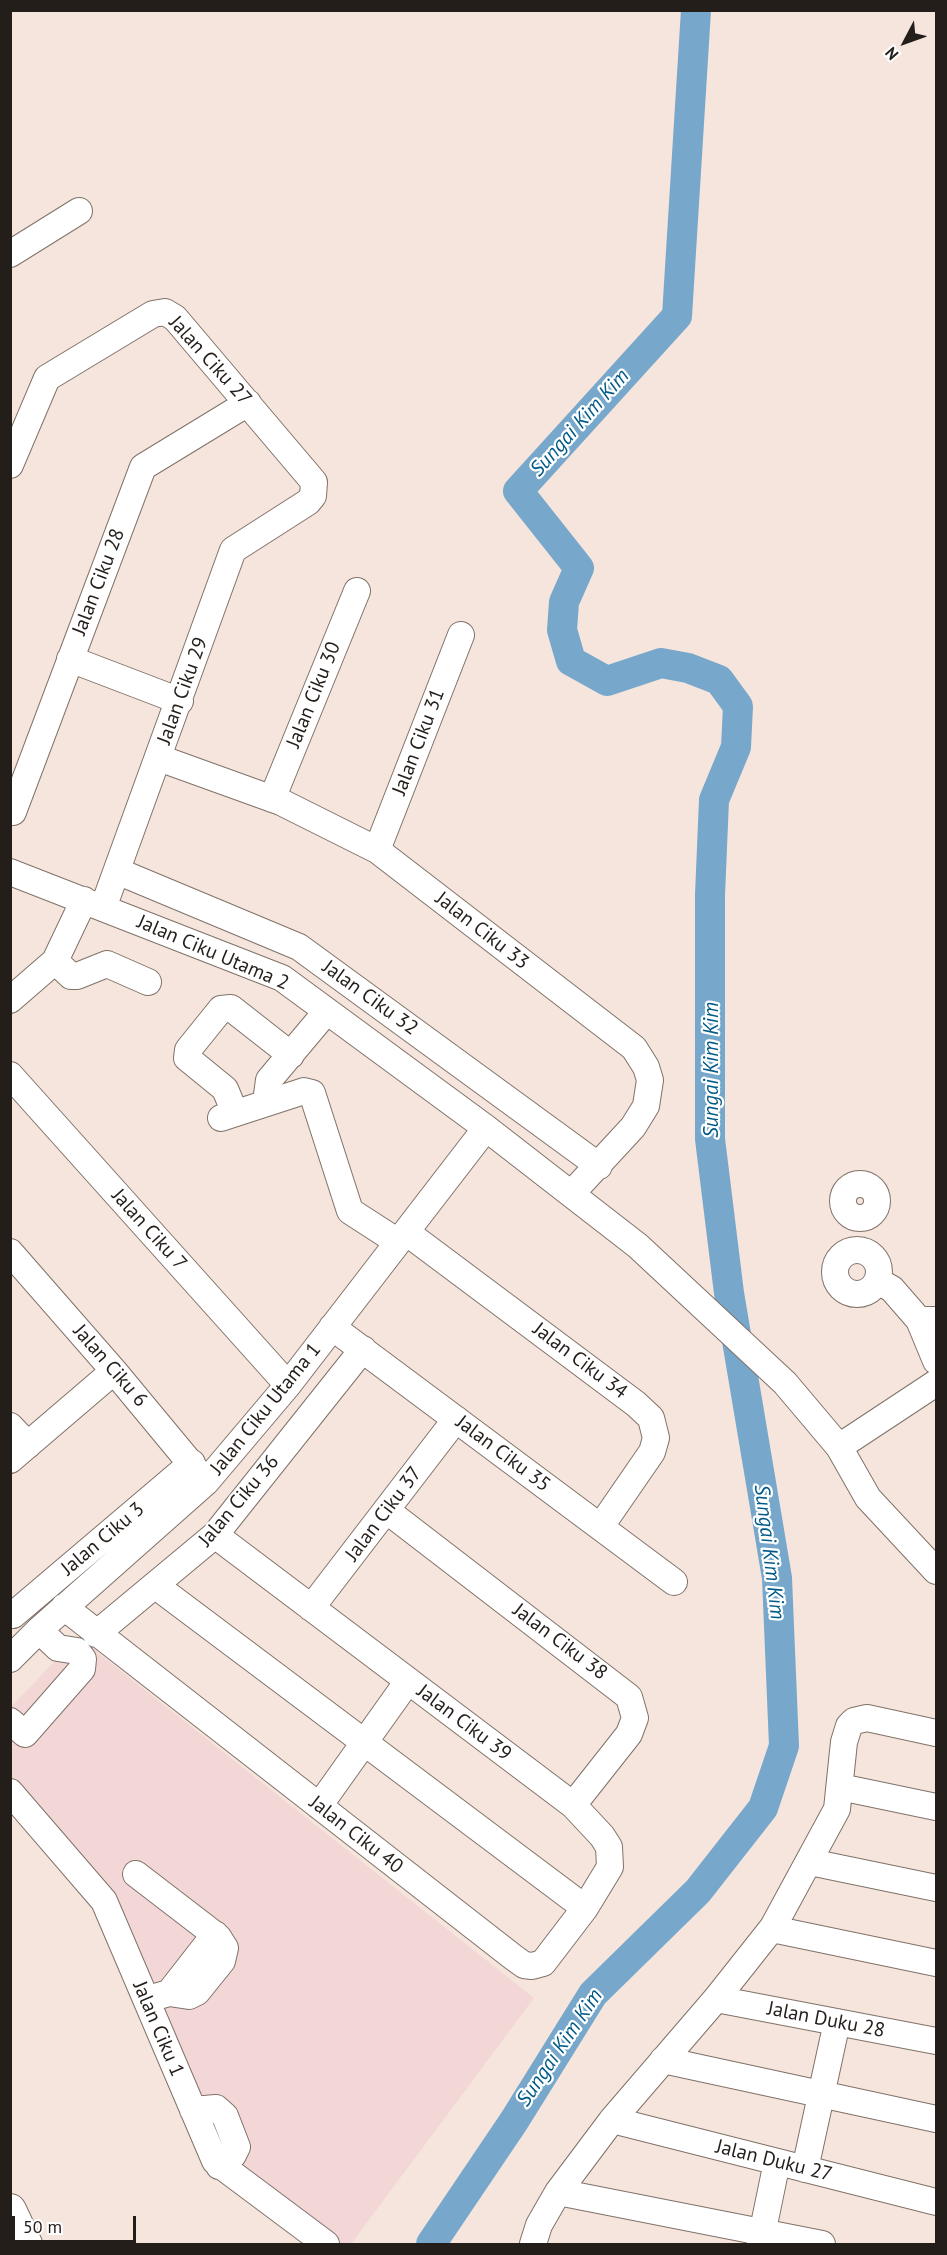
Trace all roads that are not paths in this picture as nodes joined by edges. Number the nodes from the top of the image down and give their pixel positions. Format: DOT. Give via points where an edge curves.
graph roads {
  1 [pos="79,211"];
  2 [pos="10,254"];
  3 [pos="248,403"];
  4 [pos="12,456"];
  5 [pos="301,507"];
  6 [pos="357,591"];
  7 [pos="461,634"];
  8 [pos="70,659"];
  9 [pos="180,700"];
  10 [pos="159,758"];
  11 [pos="272,799"];
  12 [pos="12,812"];
  13 [pos="377,850"];
  14 [pos="117,871"];
  15 [pos="10,872"];
  16 [pos="94,904"];
  17 [pos="55,961"];
  18 [pos="148,982"];
  19 [pos="10,1000"];
  20 [pos="327,1011"];
  21 [pos="291,1055"];
  22 [pos="10,1075"];
  23 [pos="266,1102"];
  24 [pos="486,1128"];
  25 [pos="599,1166"];
  26 [pos="571,1194"];
  27 [pos="853,1216"];
  28 [pos="401,1237"];
  29 [pos="855,1250"];
  30 [pos="10,1252"];
  31 [pos="878,1281"];
  32 [pos="928,1320"];
  33 [pos="333,1327"];
  34 [pos="363,1349"];
  35 [pos="936,1361"];
  36 [pos="114,1371"];
  37 [pos="936,1383"];
  38 [pos="288,1385"];
  39 [pos="456,1419"];
  40 [pos="10,1426"];
  41 [pos="839,1448"];
  42 [pos="19,1452"];
  43 [pos="199,1472"];
  44 [pos="386,1510"];
  45 [pos="600,1526"];
  46 [pos="215,1536"];
  47 [pos="936,1571"];
  48 [pos="674,1582"];
  49 [pos="156,1586"];
  50 [pos="64,1607"];
  51 [pos="311,1608"];
  52 [pos="12,1613"];
  53 [pos="35,1633"];
  54 [pos="96,1634"];
  55 [pos="10,1659"];
  56 [pos="408,1681"];
  57 [pos="936,1733"];
  58 [pos="25,1734"];
  59 [pos="364,1743"];
  60 [pos="840,1787"];
  61 [pos="10,1792"];
  62 [pos="573,1805"];
  63 [pos="319,1806"];
  64 [pos="936,1807"];
  65 [pos="609,1847"];
  66 [pos="810,1862"];
  67 [pos="136,1874"];
  68 [pos="936,1888"];
  69 [pos="585,1908"];
  70 [pos="772,1929"];
  71 [pos="936,1963"];
  72 [pos="157,1996"];
  73 [pos="716,1999"];
  74 [pos="837,2022"];
  75 [pos="936,2041"];
  76 [pos="663,2060"];
  77 [pos="822,2094"];
  78 [pos="936,2119"];
  79 [pos="612,2120"];
  80 [pos="777,2163"];
  81 [pos="805,2169"];
  82 [pos="558,2192"];
  83 [pos="936,2202"];
  84 [pos="10,2210"];
  85 [pos="761,2239"];
  86 [pos="26,2244"];
  87 [pos="326,2244"];
  88 [pos="532,2244"];
  89 [pos="822,2244"];
  1 -- 2 [label="street"];
  3 -- 4 [label="street, Jalan Ciku 27" via="175,318 158,312 46,378"];
  3 -- 5 [label="street, Jalan Ciku 27" via="314,482 313,496"];
  3 -- 8 [label="street, Jalan Ciku 28" via="143,467"];
  5 -- 9 [label="street, Jalan Ciku 29" via="233,550"];
  6 -- 11 [label="street, Jalan Ciku 30"];
  7 -- 13 [label="street, Jalan Ciku 31"];
  8 -- 9 [label="street"];
  8 -- 12 [label="street, Jalan Ciku 28"];
  9 -- 10 [label="street, Jalan Ciku 29"];
  10 -- 11 [label="street, Jalan Ciku 33"];
  10 -- 14 [label="street, Jalan Ciku 29"];
  11 -- 13 [label="street, Jalan Ciku 33"];
  13 -- 25 [label="street, Jalan Ciku 33" via="640,1056 650,1080 646,1106"];
  14 -- 16 [label="street, Jalan Ciku 29"];
  14 -- 25 [label="street, Jalan Ciku 32" via="299,946"];
  15 -- 16 [label="street, Jalan Ciku Utama 2"];
  16 -- 17 [label="street, Jalan Ciku 29"];
  16 -- 20 [label="street, Jalan Ciku Utama 2" via="282,978"];
  17 -- 18 [label="street" via="71,976 106,964"];
  17 -- 19 [label="street"];
  20 -- 21 [label="street"];
  20 -- 24 [label="street, Jalan Ciku Utama 2"];
  21 -- 23 [label="street" via="268,1082"];
  21 -- 23 [label="street" via="231,1008 221,1009 187,1054 189,1061 225,1089 228,1115"];
  22 -- 38 [label="street, Jalan Ciku 7"];
  23 -- 28 [label="street" via="304,1091 312,1093 350,1210"];
  24 -- 26 [label="street, Jalan Ciku Utama 2"];
  24 -- 28 [label="street, Jalan Ciku Utama 1"];
  25 -- 26 [label="street, Jalan Ciku 33"];
  26 -- 41 [label="street, Jalan Ciku Utama 2" via="638,1246 785,1383"];
  27 -- 29 [label="street"];
  28 -- 33 [label="street, Jalan Ciku Utama 1"];
  28 -- 45 [label="street, Jalan Ciku 34" via="651,1418 656,1438 652,1452"];
  29 -- 31 [label="street" via="875,1259 880,1269"];
  29 -- 31 [label="street" via="844,1254 837,1263 835,1275 839,1286 860,1294 871,1290"];
  30 -- 36 [label="street, Jalan Ciku 6"];
  31 -- 32 [label="street"];
  32 -- 35 [label="street"];
  33 -- 34 [label="street, Jalan Ciku 35"];
  33 -- 38 [label="street, Jalan Ciku Utama 1"];
  34 -- 39 [label="street, Jalan Ciku 35"];
  34 -- 46 [label="street, Jalan Ciku 36"];
  36 -- 42 [label="street"];
  36 -- 43 [label="street, Jalan Ciku 6"];
  37 -- 41 [label="street"];
  38 -- 43 [label="street, Jalan Ciku Utama 1"];
  39 -- 44 [label="street, Jalan Ciku 37"];
  39 -- 45 [label="street, Jalan Ciku 35"];
  40 -- 42 [label="street"];
  41 -- 47 [label="street, Jalan Ciku Utama 2" via="868,1498"];
  43 -- 50 [label="street, Jalan Ciku Utama 1"];
  43 -- 52 [label="street, Jalan Ciku 3"];
  44 -- 51 [label="street, Jalan Ciku 37"];
  44 -- 62 [label="street, Jalan Ciku 38" via="629,1697 635,1718 629,1734"];
  45 -- 48 [label="street, Jalan Ciku 35"];
  46 -- 49 [label="street, Jalan Ciku 36"];
  46 -- 51 [label="street, Jalan Ciku 39"];
  49 -- 54 [label="street, Jalan Ciku 36"];
  49 -- 59 [label="street"];
  50 -- 53 [label="street, Jalan Ciku Utama 1"];
  50 -- 54 [label="street, Jalan Ciku 40"];
  51 -- 56 [label="street, Jalan Ciku 39"];
  52 -- 53 [label="street"];
  53 -- 55 [label="street, Jalan Ciku Utama 1"];
  53 -- 58 [label="street" via="54,1646 77,1651 84,1665"];
  54 -- 63 [label="street, Jalan Ciku 40"];
  56 -- 59 [label="street"];
  56 -- 62 [label="street, Jalan Ciku 39"];
  57 -- 60 [label="street" via="860,1718 849,1726 844,1742"];
  59 -- 63 [label="street"];
  59 -- 69 [label="street"];
  60 -- 64 [label="street"];
  60 -- 66 [label="street" via="837,1809"];
  61 -- 72 [label="street, Jalan Ciku 1" via="102,1899"];
  62 -- 65 [label="street, Jalan Ciku 39"];
  63 -- 69 [label="street, Jalan Ciku 40" via="524,1965 543,1963 551,1956"];
  65 -- 69 [label="street, Jalan Ciku 40" via="610,1867"];
  66 -- 68 [label="street"];
  66 -- 70 [label="street"];
  67 -- 72 [label="street" via="223,1942 225,1955 200,1989 189,1996"];
  70 -- 71 [label="street"];
  70 -- 73 [label="street"];
  72 -- 87 [label="street, Jalan Ciku 1" via="213,2159"];
  73 -- 74 [label="street, Jalan Duku 28"];
  73 -- 76 [label="street"];
  74 -- 75 [label="street, Jalan Duku 28"];
  74 -- 77 [label="street"];
  76 -- 77 [label="street"];
  76 -- 79 [label="street"];
  77 -- 78 [label="street"];
  77 -- 81 [label="street"];
  79 -- 80 [label="street, Jalan Duku 27"];
  79 -- 82 [label="street"];
  80 -- 81 [label="street, Jalan Duku 27"];
  80 -- 85 [label="street"];
  81 -- 83 [label="street, Jalan Duku 27"];
  82 -- 85 [label="street"];
  82 -- 88 [label="street"];
  84 -- 86 [label="main road"];
  85 -- 89 [label="street"];
}
